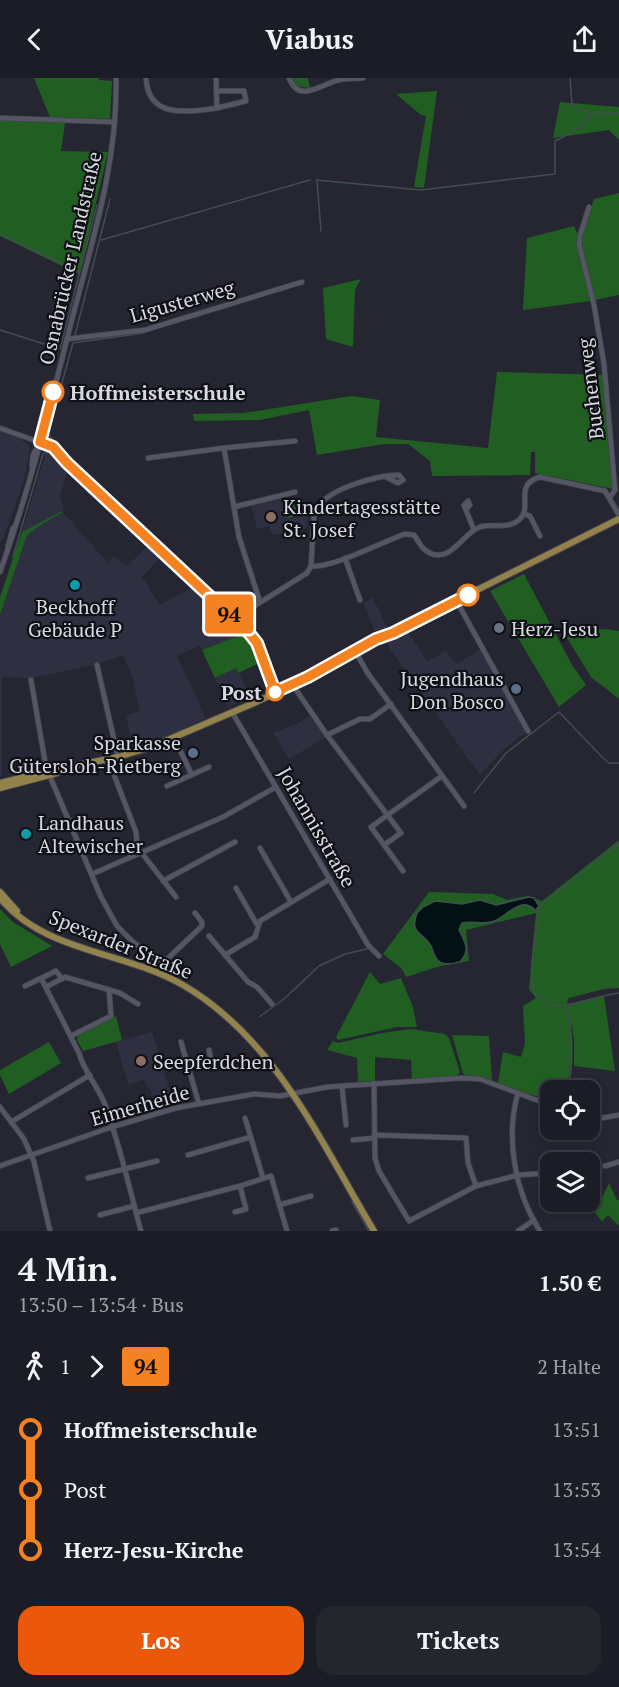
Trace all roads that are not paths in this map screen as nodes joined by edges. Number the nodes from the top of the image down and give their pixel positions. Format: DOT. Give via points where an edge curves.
graph roads {
  1 [pos="116,78"];
  2 [pos="146,78"];
  3 [pos="216,78"];
  4 [pos="289,78"];
  5 [pos="363,78"];
  6 [pos="329,80"];
  7 [pos="216,92"];
  8 [pos="217,108"];
  9 [pos="0,118"];
  10 [pos="115,122"];
  11 [pos="590,207"];
  12 [pos="302,282"];
  13 [pos="67,339"];
  14 [pos="0,428"];
  15 [pos="295,441"];
  16 [pos="39,443"];
  17 [pos="224,448"];
  18 [pos="148,458"];
  19 [pos="384,476"];
  20 [pos="295,492"];
  21 [pos="610,497"];
  22 [pos="234,507"];
  23 [pos="466,509"];
  24 [pos="524,514"];
  25 [pos="619,517"];
  26 [pos="474,530"];
  27 [pos="540,536"];
  28 [pos="7,551"];
  29 [pos="0,552"];
  30 [pos="345,558"];
  31 [pos="311,566"];
  32 [pos="0,572"];
  33 [pos="360,600"];
  34 [pos="457,601"];
  35 [pos="260,602"];
  36 [pos="236,620"];
  37 [pos="356,651"];
  38 [pos="98,665"];
  39 [pos="32,680"];
  40 [pos="293,683"];
  41 [pos="275,692"];
  42 [pos="391,704"];
  43 [pos="232,712"];
  44 [pos="219,718"];
  45 [pos="528,731"];
  46 [pos="327,735"];
  47 [pos="176,740"];
  48 [pos="118,757"];
  49 [pos="109,762"];
  50 [pos="209,767"];
  51 [pos="49,772"];
  52 [pos="192,775"];
  53 [pos="442,776"];
  54 [pos="0,783"];
  55 [pos="168,786"];
  56 [pos="276,787"];
  57 [pos="0,788"];
  58 [pos="464,806"];
  59 [pos="388,815"];
  60 [pos="235,842"];
  61 [pos="384,845"];
  62 [pos="260,848"];
  63 [pos="140,853"];
  64 [pos="403,871"];
  65 [pos="92,874"];
  66 [pos="330,879"];
  67 [pos="164,881"];
  68 [pos="236,888"];
  69 [pos="0,892"];
  70 [pos="176,897"];
  71 [pos="0,898"];
  72 [pos="291,902"];
  73 [pos="195,913"];
  74 [pos="23,918"];
  75 [pos="258,924"];
  76 [pos="209,936"];
  77 [pos="225,955"];
  78 [pos="379,956"];
  79 [pos="42,978"];
  80 [pos="62,979"];
  81 [pos="25,986"];
  82 [pos="46,987"];
  83 [pos="109,990"];
  84 [pos="138,1004"];
  85 [pos="272,1004"];
  86 [pos="71,1036"];
  87 [pos="181,1042"];
  88 [pos="209,1050"];
  89 [pos="188,1066"];
  90 [pos="90,1074"];
  91 [pos="374,1083"];
  92 [pos="342,1086"];
  93 [pos="518,1093"];
  94 [pos="293,1095"];
  95 [pos="540,1101"];
  96 [pos="199,1104"];
  97 [pos="0,1107"];
  98 [pos="618,1116"];
  99 [pos="245,1118"];
  100 [pos="600,1118"];
  101 [pos="11,1122"];
  102 [pos="346,1125"];
  103 [pos="112,1127"];
  104 [pos="251,1137"];
  105 [pos="374,1137"];
  106 [pos="353,1140"];
  107 [pos="32,1155"];
  108 [pos="188,1155"];
  109 [pos="157,1161"];
  110 [pos="619,1162"];
  111 [pos="0,1166"];
  112 [pos="605,1166"];
  113 [pos="124,1169"];
  114 [pos="540,1174"];
  115 [pos="518,1176"];
  116 [pos="88,1178"];
  117 [pos="263,1178"];
  118 [pos="240,1186"];
  119 [pos="476,1186"];
  120 [pos="311,1196"];
  121 [pos="279,1204"];
  122 [pos="134,1206"];
  123 [pos="235,1212"];
  124 [pos="136,1214"];
  125 [pos="100,1215"];
  126 [pos="534,1220"];
  127 [pos="50,1231"];
  128 [pos="141,1231"];
  129 [pos="287,1231"];
  130 [pos="374,1231"];
  131 [pos="518,1231"];
  132 [pos="540,1231"];
  1 -- 10 [label="street, Osnabrücker Landstraße"];
  2 -- 8 [label="street" via="151,99 163,108"];
  3 -- 7 [label="street"];
  4 -- 6 [label="street" via="296,88 307,92"];
  5 -- 6 [label="street"];
  7 -- 8 [label="street"];
  7 -- 8 [label="street" via="244,90 246,101"];
  9 -- 10 [label="street"];
  10 -- 13 [label="street, Osnabrücker Landstraße" via="109,175"];
  11 -- 21 [label="street, Buchenweg" via="579,244 594,305 609,402 615,490"];
  12 -- 13 [label="street, Ligusterweg" via="145,330"];
  13 -- 16 [label="street, Osnabrücker Landstraße"];
  14 -- 16 [label="street"];
  15 -- 17 [label="street"];
  16 -- 28 [label="street, Osnabrücker Landstraße"];
  16 -- 36 [label="street" via="53,447"];
  17 -- 18 [label="street"];
  17 -- 22 [label="street"];
  19 -- 31 [label="street" via="356,483 316,507"];
  20 -- 22 [label="street"];
  21 -- 24 [label="street" via="600,489 540,477 526,487"];
  21 -- 25 [label="street"];
  22 -- 35 [label="street" via="239,537"];
  23 -- 26 [label="street"];
  24 -- 26 [label="street" via="514,524"];
  24 -- 27 [label="street" via="530,516"];
  25 -- 34 [label="main road"];
  26 -- 30 [label="street" via="460,545 443,554 432,554 410,534"];
  28 -- 29 [label="street"];
  28 -- 32 [label="street, Osnabrücker Landstraße"];
  30 -- 31 [label="street"];
  30 -- 33 [label="street"];
  31 -- 35 [label="street" via="307,573"];
  34 -- 37 [label="main road"];
  34 -- 45 [label="street"];
  35 -- 36 [label="street"];
  36 -- 41 [label="street" via="257,643"];
  37 -- 40 [label="main road"];
  37 -- 42 [label="street"];
  38 -- 48 [label="street"];
  39 -- 51 [label="street"];
  40 -- 41 [label="main road"];
  40 -- 46 [label="street"];
  41 -- 43 [label="main road"];
  42 -- 46 [label="street" via="370,718"];
  42 -- 53 [label="street"];
  43 -- 44 [label="main road"];
  43 -- 56 [label="street, Johannisstraße"];
  44 -- 47 [label="main road"];
  44 -- 48 [label="main road"];
  46 -- 59 [label="street"];
  47 -- 49 [label="main road"];
  47 -- 52 [label="street"];
  48 -- 51 [label="main road"];
  49 -- 51 [label="main road"];
  49 -- 63 [label="street"];
  50 -- 52 [label="street"];
  51 -- 54 [label="main road"];
  51 -- 57 [label="main road"];
  51 -- 65 [label="street"];
  52 -- 55 [label="street"];
  53 -- 58 [label="street"];
  53 -- 59 [label="street"];
  56 -- 63 [label="street" via="224,817"];
  56 -- 66 [label="street, Johannisstraße"];
  59 -- 61 [label="street" via="401,832"];
  59 -- 61 [label="street" via="371,827"];
  60 -- 67 [label="street"];
  61 -- 64 [label="street"];
  62 -- 72 [label="street"];
  63 -- 65 [label="street"];
  63 -- 67 [label="street"];
  65 -- 73 [label="street" via="117,926 159,964 202,926"];
  66 -- 72 [label="street"];
  66 -- 78 [label="street, Johannisstraße" via="368,945"];
  67 -- 70 [label="street"];
  68 -- 75 [label="street"];
  69 -- 74 [label="main road, Spexarder Straße"];
  71 -- 74 [label="main road, Spexarder Straße"];
  72 -- 75 [label="street"];
  74 -- 94 [label="main road, Spexarder Straße" via="56,938 147,968 198,994 241,1029"];
  75 -- 77 [label="street" via="255,937"];
  76 -- 77 [label="street"];
  77 -- 85 [label="street"];
  79 -- 80 [label="street" via="56,971"];
  79 -- 81 [label="street"];
  79 -- 82 [label="street"];
  80 -- 82 [label="street"];
  80 -- 83 [label="street"];
  82 -- 86 [label="street"];
  83 -- 84 [label="street"];
  83 -- 86 [label="street" via="111,1016"];
  86 -- 90 [label="street"];
  87 -- 89 [label="street"];
  88 -- 89 [label="street" via="212,1060"];
  89 -- 96 [label="street"];
  90 -- 101 [label="street"];
  90 -- 103 [label="street"];
  91 -- 92 [label="street, Eimerheide"];
  91 -- 93 [label="street, Eimerheide" via="480,1078"];
  91 -- 105 [label="street"];
  92 -- 94 [label="street, Eimerheide"];
  92 -- 102 [label="street"];
  93 -- 95 [label="street, Eimerheide"];
  93 -- 115 [label="street" via="513,1136"];
  94 -- 96 [label="street, Eimerheide" via="254,1094"];
  94 -- 130 [label="main road, Spexarder Straße"];
  96 -- 103 [label="street, Eimerheide"];
  97 -- 101 [label="street"];
  98 -- 100 [label="street"];
  99 -- 104 [label="street"];
  101 -- 107 [label="street"];
  103 -- 107 [label="street, Eimerheide"];
  103 -- 113 [label="street"];
  104 -- 108 [label="street"];
  104 -- 117 [label="street"];
  105 -- 106 [label="street"];
  105 -- 119 [label="street" via="466,1138 468,1163"];
  105 -- 119 [label="street" via="379,1171 409,1221"];
  107 -- 111 [label="street, Eimerheide"];
  107 -- 127 [label="street"];
  109 -- 113 [label="street"];
  110 -- 112 [label="street"];
  113 -- 116 [label="street"];
  113 -- 122 [label="street"];
  114 -- 115 [label="street"];
  115 -- 119 [label="street"];
  115 -- 126 [label="street"];
  117 -- 118 [label="street"];
  117 -- 121 [label="street" via="271,1176"];
  118 -- 123 [label="street" via="246,1209"];
  118 -- 124 [label="street"];
  120 -- 121 [label="street"];
  121 -- 129 [label="street"];
  122 -- 124 [label="street"];
  122 -- 125 [label="street"];
  124 -- 128 [label="street"];
  126 -- 131 [label="street"];
  126 -- 132 [label="street"];
}
